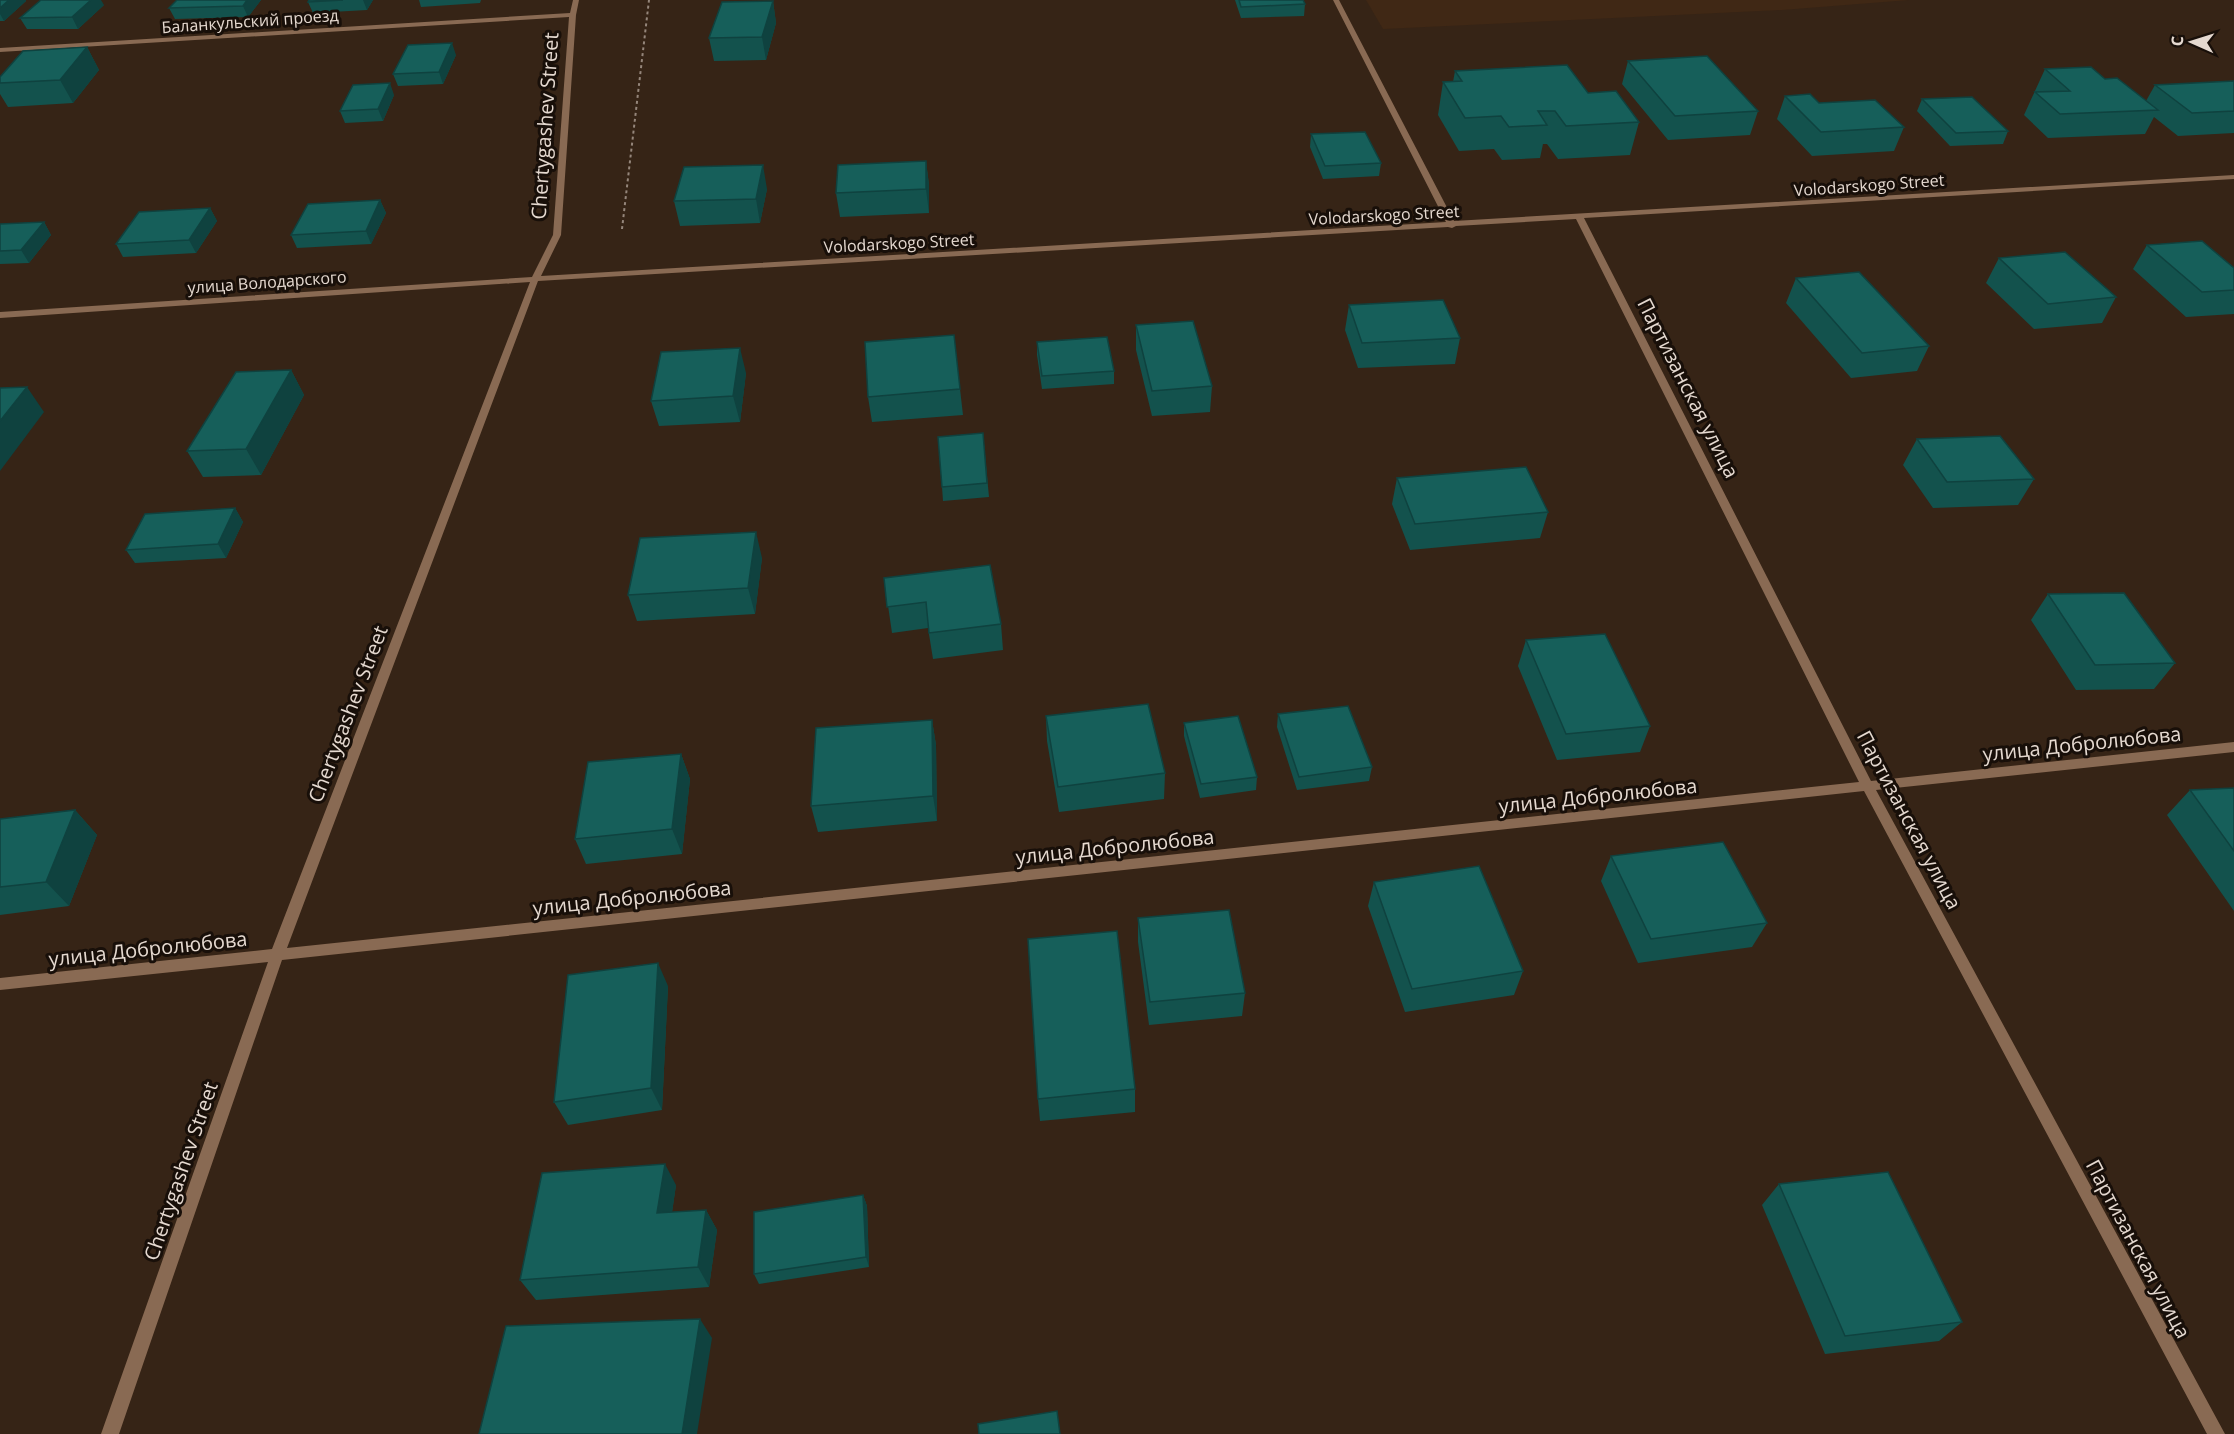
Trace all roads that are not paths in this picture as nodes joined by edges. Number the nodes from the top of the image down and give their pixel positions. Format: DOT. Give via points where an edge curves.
graph roads {
  1 [pos="576,0"];
  2 [pos="1336,0"];
  3 [pos="573,15"];
  4 [pos="0,50"];
  5 [pos="2234,177"];
  6 [pos="1580,218"];
  7 [pos="1452,226"];
  8 [pos="535,279"];
  9 [pos="0,315"];
  10 [pos="2234,747"];
  11 [pos="1868,787"];
  12 [pos="277,954"];
  13 [pos="0,984"];
  14 [pos="110,1434"];
  15 [pos="2216,1434"];
  1 -- 3 [label="street, Chertygashev Street"];
  2 -- 7 [label="street"];
  3 -- 4 [label="street, Баланкульский проезд"];
  3 -- 8 [label="street, Chertygashev Street" via="557,235"];
  5 -- 6 [label="street, Volodarskogo Street"];
  6 -- 7 [label="street, Volodarskogo Street"];
  6 -- 11 [label="street, Партизанская улица"];
  7 -- 8 [label="street, Volodarskogo Street"];
  8 -- 9 [label="street, улица Володарского"];
  8 -- 12 [label="street, Chertygashev Street"];
  10 -- 11 [label="street, улица Добролюбова"];
  11 -- 12 [label="street, улица Добролюбова"];
  11 -- 15 [label="street, Партизанская улица"];
  12 -- 13 [label="street, улица Добролюбова"];
  12 -- 14 [label="street, Chertygashev Street"];
}
